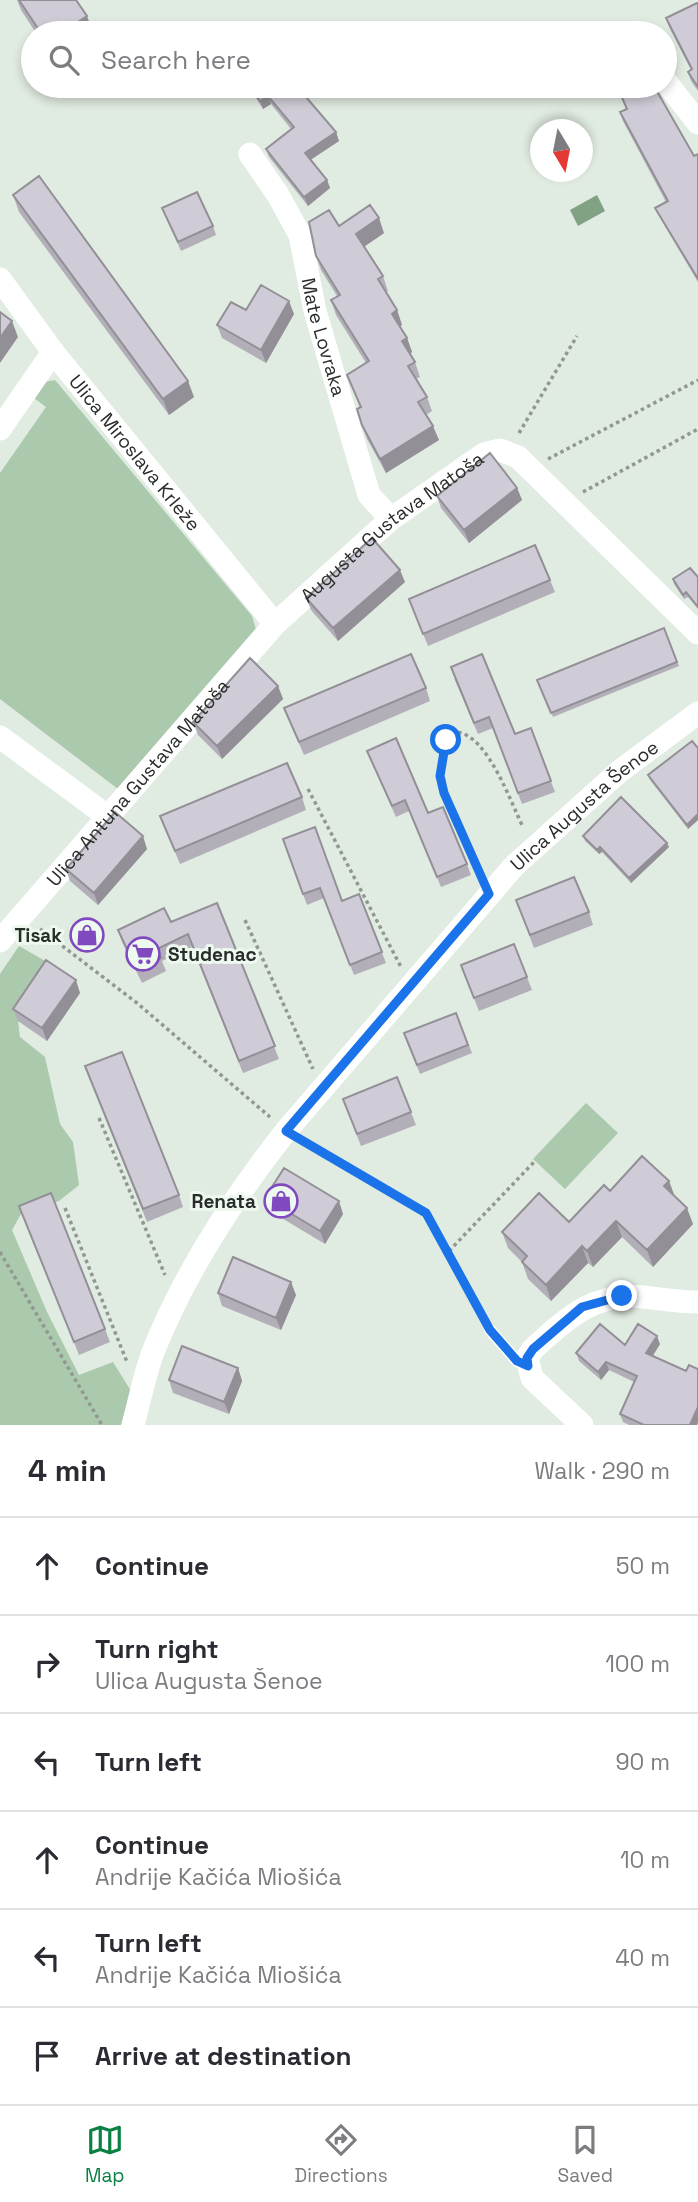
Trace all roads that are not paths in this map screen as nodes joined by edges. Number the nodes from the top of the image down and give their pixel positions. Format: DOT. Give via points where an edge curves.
graph roads {
  1 [pos="677,96"];
  2 [pos="698,123"];
  3 [pos="250,154"];
  4 [pos="0,279"];
  5 [pos="53,352"];
  6 [pos="0,429"];
  7 [pos="391,519"];
  8 [pos="275,624"];
  9 [pos="698,633"];
  10 [pos="698,713"];
  11 [pos="0,737"];
  12 [pos="107,816"];
  13 [pos="0,941"];
  14 [pos="698,1302"];
  15 [pos="490,1330"];
  16 [pos="528,1366"];
  17 [pos="134,1425"];
  18 [pos="582,1425"];
  1 -- 2 [label="street"];
  3 -- 7 [label="street, Mate Lovraka" via="300,235 315,311 369,495"];
  4 -- 5 [label="street, Ulica Miroslava Krleže"];
  5 -- 6 [label="street"];
  5 -- 8 [label="street, Ulica Miroslava Krleže"];
  7 -- 8 [label="street, Augusta Gustava Matoša"];
  7 -- 9 [label="street, Augusta Gustava Matoša" via="484,454 500,450 517,457"];
  8 -- 12 [label="street, Ulica Antuna Gustava Matoša"];
  10 -- 17 [label="street, Ulica Augusta Šenoe" via="620,771 534,848 489,894 286,1131 198,1258 154,1349"];
  11 -- 12 [label="street"];
  12 -- 13 [label="street, Ulica Antuna Gustava Matoša"];
  14 -- 16 [label="street" via="622,1296 600,1300 582,1307 533,1349"];
  15 -- 16 [label="lane" via="517,1361"];
  16 -- 18 [label="street" via="532,1378"];
}
